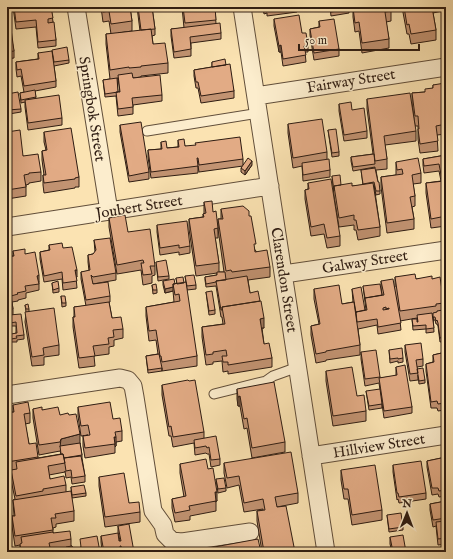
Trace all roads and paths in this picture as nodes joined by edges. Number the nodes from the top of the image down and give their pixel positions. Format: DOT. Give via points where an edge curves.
graph roads {
  1 [pos="76,7"];
  2 [pos="242,7"];
  3 [pos="446,67"];
  4 [pos="256,96"];
  5 [pos="259,113"];
  6 [pos="147,131"];
  7 [pos="270,186"];
  8 [pos="108,211"];
  9 [pos="7,227"];
  10 [pos="446,250"];
  11 [pos="284,274"];
  12 [pos="298,366"];
  13 [pos="214,394"];
  14 [pos="7,395"];
  15 [pos="446,435"];
  16 [pos="312,456"];
  17 [pos="250,532"];
  18 [pos="326,552"];
  1 -- 8 [label="street, Springbok Street"];
  2 -- 4 [label="street, Clarendon Street"];
  3 -- 4 [label="street, Fairway Street"];
  4 -- 5 [label="street, Clarendon Street"];
  5 -- 6 [label="lane"];
  5 -- 7 [label="street, Clarendon Street"];
  7 -- 8 [label="street, Joubert Street"];
  7 -- 11 [label="street, Clarendon Street"];
  8 -- 9 [label="street, Joubert Street"];
  10 -- 11 [label="street, Galway Street"];
  11 -- 12 [label="street, Clarendon Street"];
  12 -- 13 [label="lane" via="266,381"];
  12 -- 16 [label="street, Clarendon Street"];
  14 -- 17 [label="street" via="120,378 128,380 133,386 153,511 163,525 165,534 172,541 182,542"];
  15 -- 16 [label="street, Hillview Street"];
  16 -- 18 [label="street, Clarendon Street"];
}
